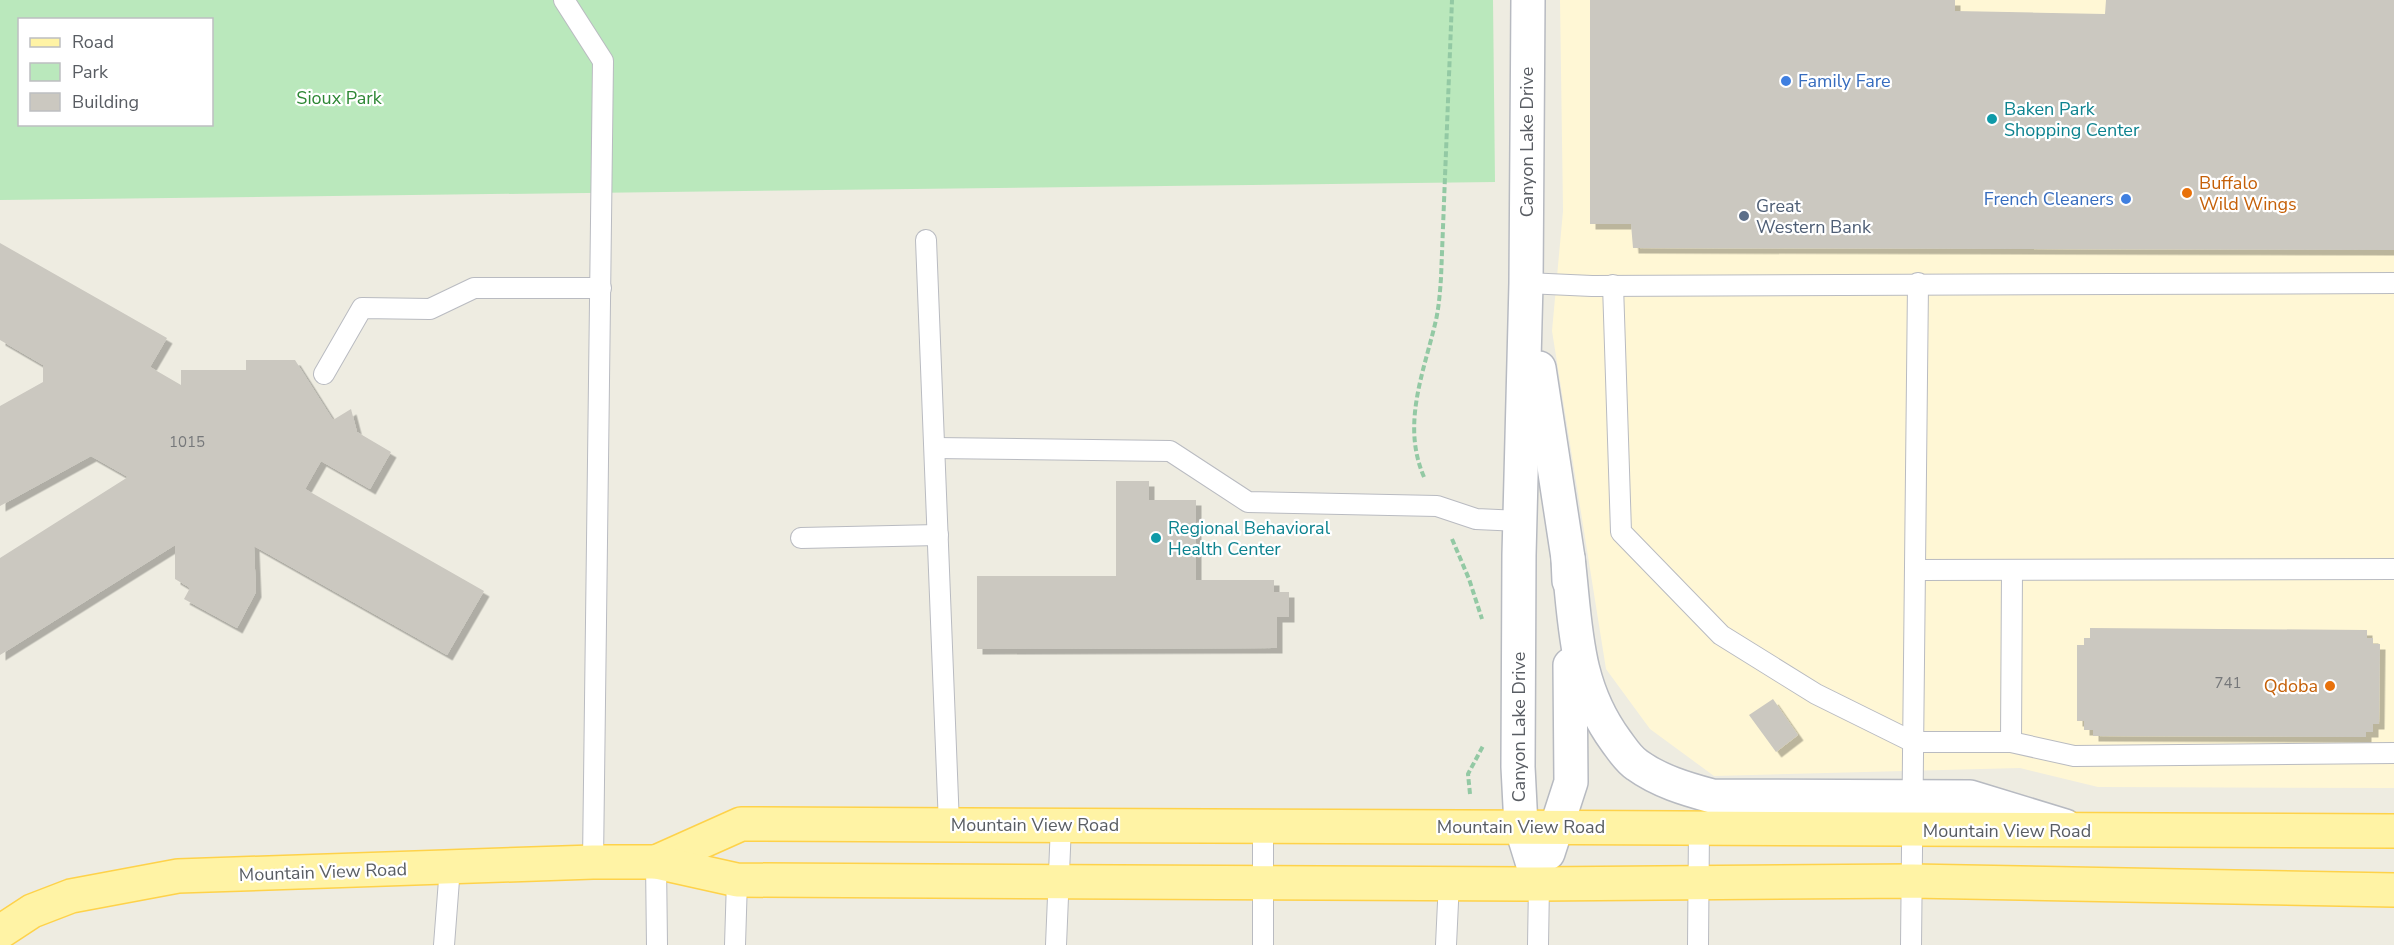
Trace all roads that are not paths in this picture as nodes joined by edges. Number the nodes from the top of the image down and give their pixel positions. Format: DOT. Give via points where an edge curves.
graph roads {
  1 [pos="564,0"];
  2 [pos="1528,0"];
  3 [pos="926,240"];
  4 [pos="1526,283"];
  5 [pos="1918,283"];
  6 [pos="2394,283"];
  7 [pos="1613,285"];
  8 [pos="601,288"];
  9 [pos="324,374"];
  10 [pos="935,448"];
  11 [pos="1520,521"];
  12 [pos="938,535"];
  13 [pos="801,538"];
  14 [pos="1568,558"];
  15 [pos="2394,569"];
  16 [pos="1915,570"];
  17 [pos="2012,570"];
  18 [pos="1913,742"];
  19 [pos="2011,742"];
  20 [pos="2394,753"];
  21 [pos="1913,797"];
  22 [pos="949,825"];
  23 [pos="1061,825"];
  24 [pos="1263,826"];
  25 [pos="1521,826"];
  26 [pos="1557,826"];
  27 [pos="1699,828"];
  28 [pos="1913,831"];
  29 [pos="2081,831"];
  30 [pos="2394,831"];
  31 [pos="593,862"];
  32 [pos="656,862"];
  33 [pos="450,867"];
  34 [pos="737,880"];
  35 [pos="1058,881"];
  36 [pos="1449,881"];
  37 [pos="1912,881"];
  38 [pos="1263,882"];
  39 [pos="1700,882"];
  40 [pos="1539,884"];
  41 [pos="2394,890"];
  42 [pos="0,932"];
  43 [pos="444,945"];
  44 [pos="657,945"];
  45 [pos="735,945"];
  46 [pos="1056,945"];
  47 [pos="1263,945"];
  48 [pos="1446,945"];
  49 [pos="1538,945"];
  50 [pos="1698,945"];
  51 [pos="1911,945"];
  1 -- 8 [label="lane" via="603,61"];
  2 -- 4 [label="street, Canyon Lake Drive"];
  3 -- 10 [label="lane"];
  4 -- 7 [label="lane"];
  4 -- 11 [label="street, Canyon Lake Drive"];
  4 -- 14 [label="street, Canyon Lake Drive"];
  5 -- 6 [label="lane"];
  5 -- 7 [label="lane"];
  5 -- 16 [label="lane"];
  7 -- 18 [label="lane" via="1621,532 1721,635 1816,694"];
  8 -- 9 [label="lane" via="474,288 430,309 362,308"];
  8 -- 31 [label="lane"];
  10 -- 11 [label="lane" via="1170,451 1248,502 1437,506 1476,519"];
  10 -- 12 [label="lane"];
  11 -- 25 [label="street, Canyon Lake Drive"];
  12 -- 13 [label="lane"];
  12 -- 22 [label="lane"];
  14 -- 21 [label="street" via="1581,667 1590,699 1604,724 1636,764 1680,788 1712,796"];
  14 -- 26 [label="street, Canyon Lake Drive" via="1571,782"];
  15 -- 17 [label="lane"];
  16 -- 17 [label="lane"];
  16 -- 18 [label="lane"];
  17 -- 19 [label="lane"];
  18 -- 19 [label="lane"];
  18 -- 21 [label="lane"];
  19 -- 20 [label="lane" via="2074,756"];
  21 -- 28 [label="lane"];
  21 -- 29 [label="street" via="1970,797"];
  22 -- 23 [label="main road, Mountain View Road"];
  22 -- 32 [label="main road, Mountain View Road" via="741,824"];
  23 -- 24 [label="main road, Mountain View Road"];
  23 -- 35 [label="lane"];
  24 -- 25 [label="main road, Mountain View Road"];
  24 -- 38 [label="lane"];
  25 -- 26 [label="main road, Mountain View Road"];
  25 -- 40 [label="street, Canyon Lake Drive"];
  26 -- 27 [label="main road, Mountain View Road"];
  26 -- 40 [label="street, Canyon Lake Drive"];
  27 -- 28 [label="main road, Mountain View Road"];
  27 -- 39 [label="lane"];
  28 -- 29 [label="main road, Mountain View Road"];
  28 -- 37 [label="lane"];
  29 -- 30 [label="main road, Mountain View Road"];
  31 -- 32 [label="main road, Mountain View Road"];
  31 -- 33 [label="main road, Mountain View Road"];
  32 -- 34 [label="main road, Mountain View Road"];
  32 -- 44 [label="lane"];
  33 -- 42 [label="main road, Mountain View Road" via="178,876 71,896 32,911"];
  33 -- 43 [label="lane"];
  34 -- 35 [label="main road, Mountain View Road"];
  34 -- 45 [label="lane"];
  35 -- 38 [label="main road, Mountain View Road"];
  35 -- 46 [label="lane"];
  36 -- 38 [label="main road, Mountain View Road"];
  36 -- 40 [label="main road, Mountain View Road"];
  36 -- 48 [label="lane"];
  37 -- 39 [label="main road, Mountain View Road"];
  37 -- 41 [label="main road, Mountain View Road"];
  37 -- 51 [label="lane"];
  38 -- 47 [label="lane"];
  39 -- 40 [label="main road, Mountain View Road"];
  39 -- 50 [label="lane"];
  40 -- 49 [label="lane"];
}
